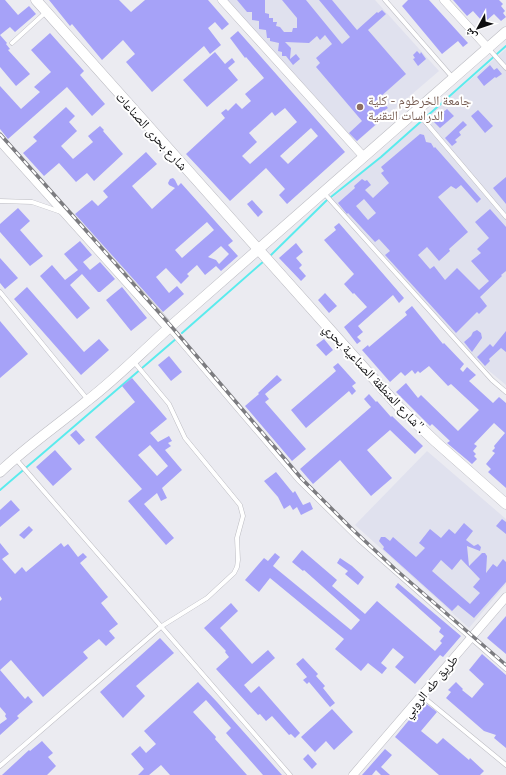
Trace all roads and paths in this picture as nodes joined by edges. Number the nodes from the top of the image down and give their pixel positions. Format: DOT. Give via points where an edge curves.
graph roads {
  1 [pos="36,0"];
  2 [pos="222,0"];
  3 [pos="385,0"];
  4 [pos="444,0"];
  5 [pos="46,12"];
  6 [pos="506,32"];
  7 [pos="12,43"];
  8 [pos="490,51"];
  9 [pos="506,68"];
  10 [pos="453,78"];
  11 [pos="418,114"];
  12 [pos="0,140"];
  13 [pos="363,156"];
  14 [pos="325,194"];
  15 [pos="0,201"];
  16 [pos="65,214"];
  17 [pos="506,217"];
  18 [pos="264,255"];
  19 [pos="0,292"];
  20 [pos="172,332"];
  21 [pos="136,364"];
  22 [pos="506,392"];
  23 [pos="88,400"];
  24 [pos="15,458"];
  25 [pos="0,472"];
  26 [pos="506,504"];
  27 [pos="506,597"];
  28 [pos="162,626"];
  29 [pos="470,638"];
  30 [pos="506,669"];
  31 [pos="422,696"];
  32 [pos="506,765"];
  33 [pos="0,766"];
  34 [pos="290,775"];
  35 [pos="353,775"];
  1 -- 5 [label="street, شارع بحرى الصناعات"];
  2 -- 13 [label="street"];
  3 -- 10 [label="lane"];
  4 -- 8 [label="street"];
  5 -- 7 [label="lane"];
  5 -- 18 [label="street, شارع بحرى الصناعات"];
  6 -- 8 [label="street"];
  8 -- 9 [label="lane"];
  8 -- 10 [label="street"];
  10 -- 11 [label="street"];
  11 -- 13 [label="street"];
  11 -- 17 [label="lane"];
  12 -- 16 [label="street"];
  13 -- 14 [label="street"];
  14 -- 18 [label="street"];
  14 -- 22 [label="lane" via="492,380"];
  15 -- 16 [label="lane" via="32,202"];
  16 -- 20 [label="street"];
  18 -- 20 [label="street"];
  18 -- 26 [label="street, شارع المنطقة الصناعية بحري\"." via="399,407"];
  19 -- 23 [label="lane"];
  20 -- 21 [label="street"];
  20 -- 29 [label="lane" via="298,480 358,539"];
  21 -- 23 [label="street"];
  21 -- 28 [label="lane" via="169,404 185,438 240,505 243,516 237,538 238,560 234,573 207,598"];
  23 -- 24 [label="street"];
  24 -- 25 [label="street"];
  24 -- 28 [label="lane"];
  27 -- 29 [label="street, طريق طه الروبي"];
  28 -- 33 [label="lane"];
  28 -- 34 [label="lane"];
  29 -- 30 [label="lane"];
  29 -- 31 [label="street, طريق طه الروبي"];
  31 -- 32 [label="lane"];
  31 -- 35 [label="street, طريق طه الروبي"];
}
